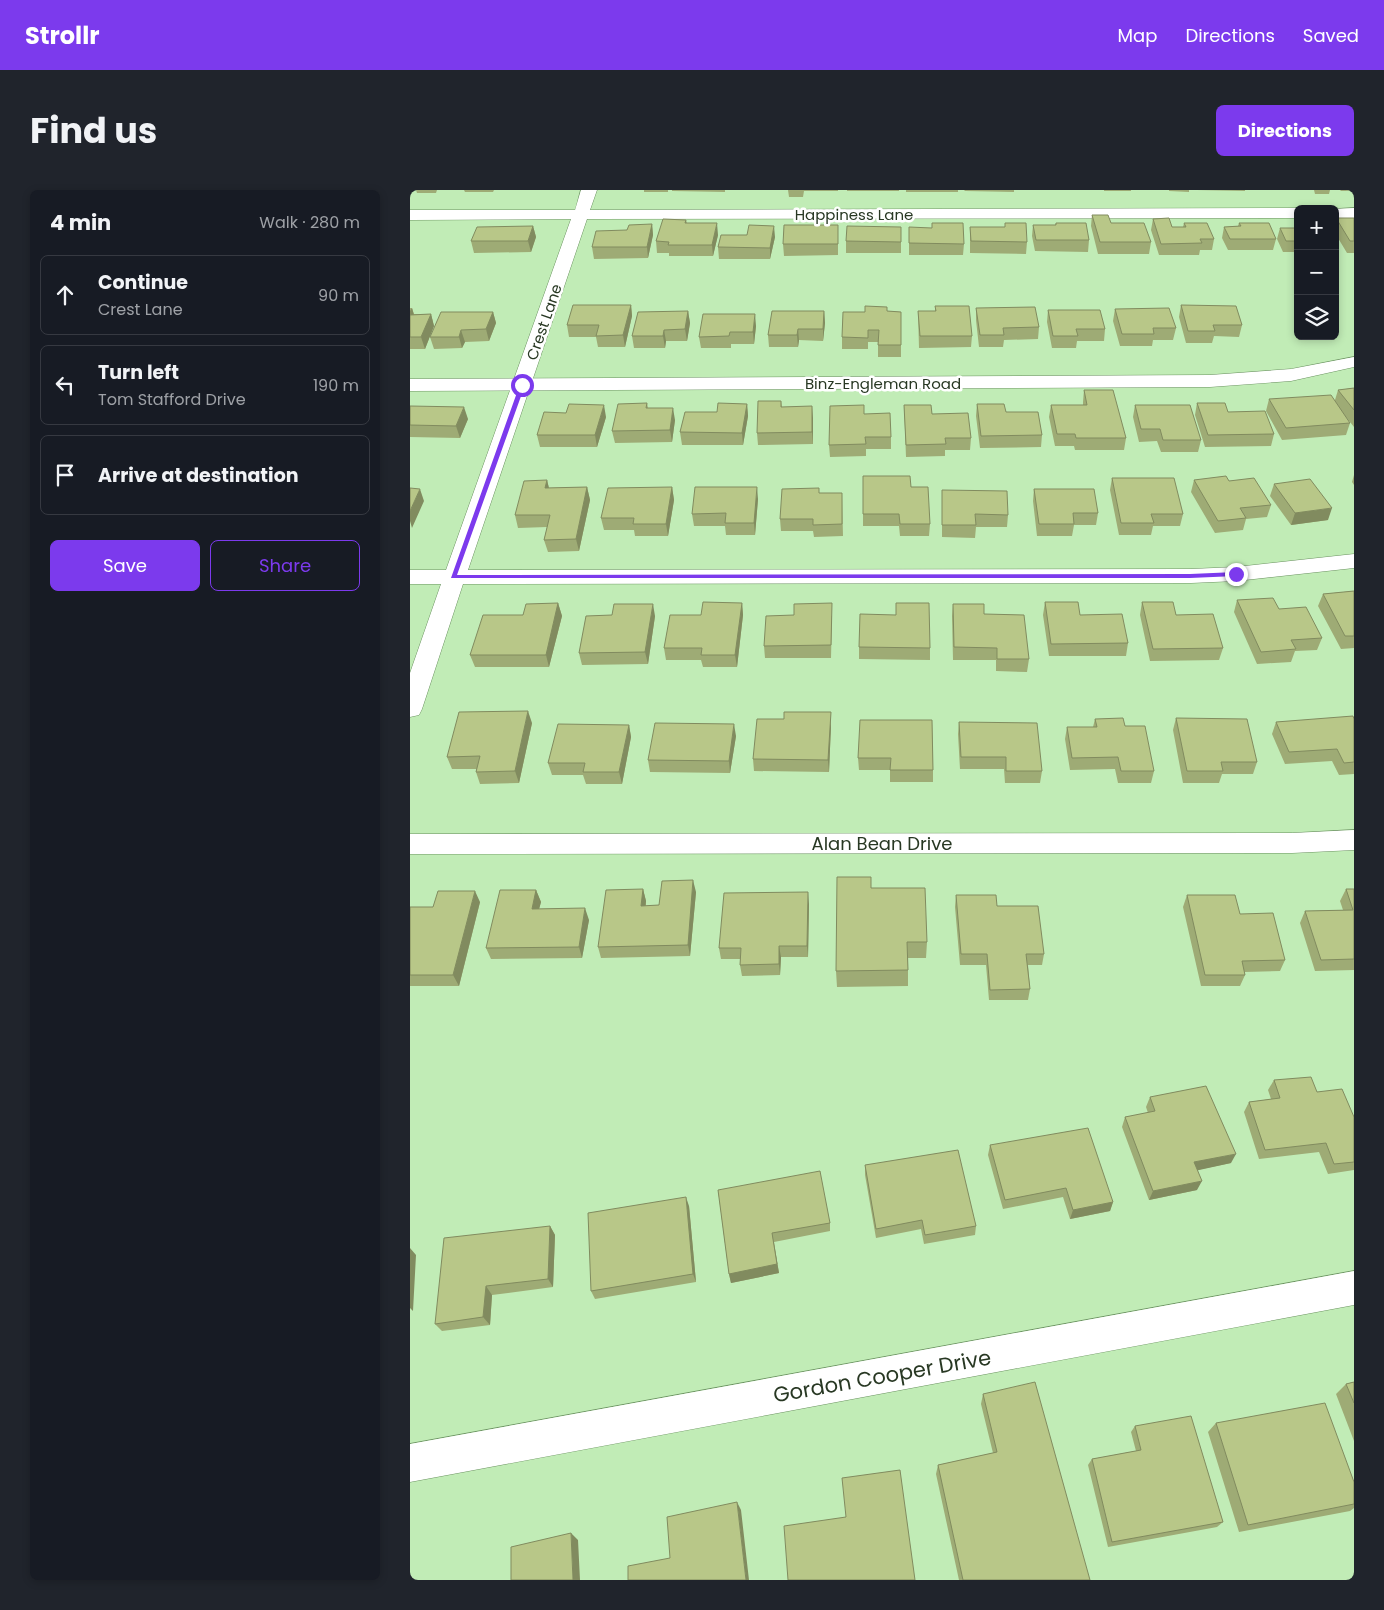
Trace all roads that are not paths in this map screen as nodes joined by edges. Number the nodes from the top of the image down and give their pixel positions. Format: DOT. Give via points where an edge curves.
graph roads {
  1 [pos="589,190"];
  2 [pos="1294,213"];
  3 [pos="1339,213"];
  4 [pos="1354,213"];
  5 [pos="410,215"];
  6 [pos="580,215"];
  7 [pos="1354,362"];
  8 [pos="410,385"];
  9 [pos="522,385"];
  10 [pos="1354,561"];
  11 [pos="410,577"];
  12 [pos="453,577"];
  13 [pos="410,709"];
  14 [pos="1354,840"];
  15 [pos="410,844"];
  16 [pos="1354,1288"];
  17 [pos="410,1463"];
  1 -- 6 [label="street, Crest Lane"];
  2 -- 6 [label="street, Happiness Lane"];
  3 -- 4 [label="street"];
  5 -- 6 [label="street, Happiness Lane"];
  6 -- 9 [label="street, Crest Lane"];
  7 -- 9 [label="street, Binz-Engleman Road" via="1291,375 1210,381"];
  8 -- 9 [label="street, Binz-Engleman Road"];
  9 -- 12 [label="street, Crest Lane"];
  10 -- 12 [label="street" via="1190,576"];
  11 -- 12 [label="street"];
  12 -- 13 [label="street, Crest Lane"];
  14 -- 15 [label="street, Alan Bean Drive" via="1292,843"];
  16 -- 17 [label="street, Gordon Cooper Drive"];
}
